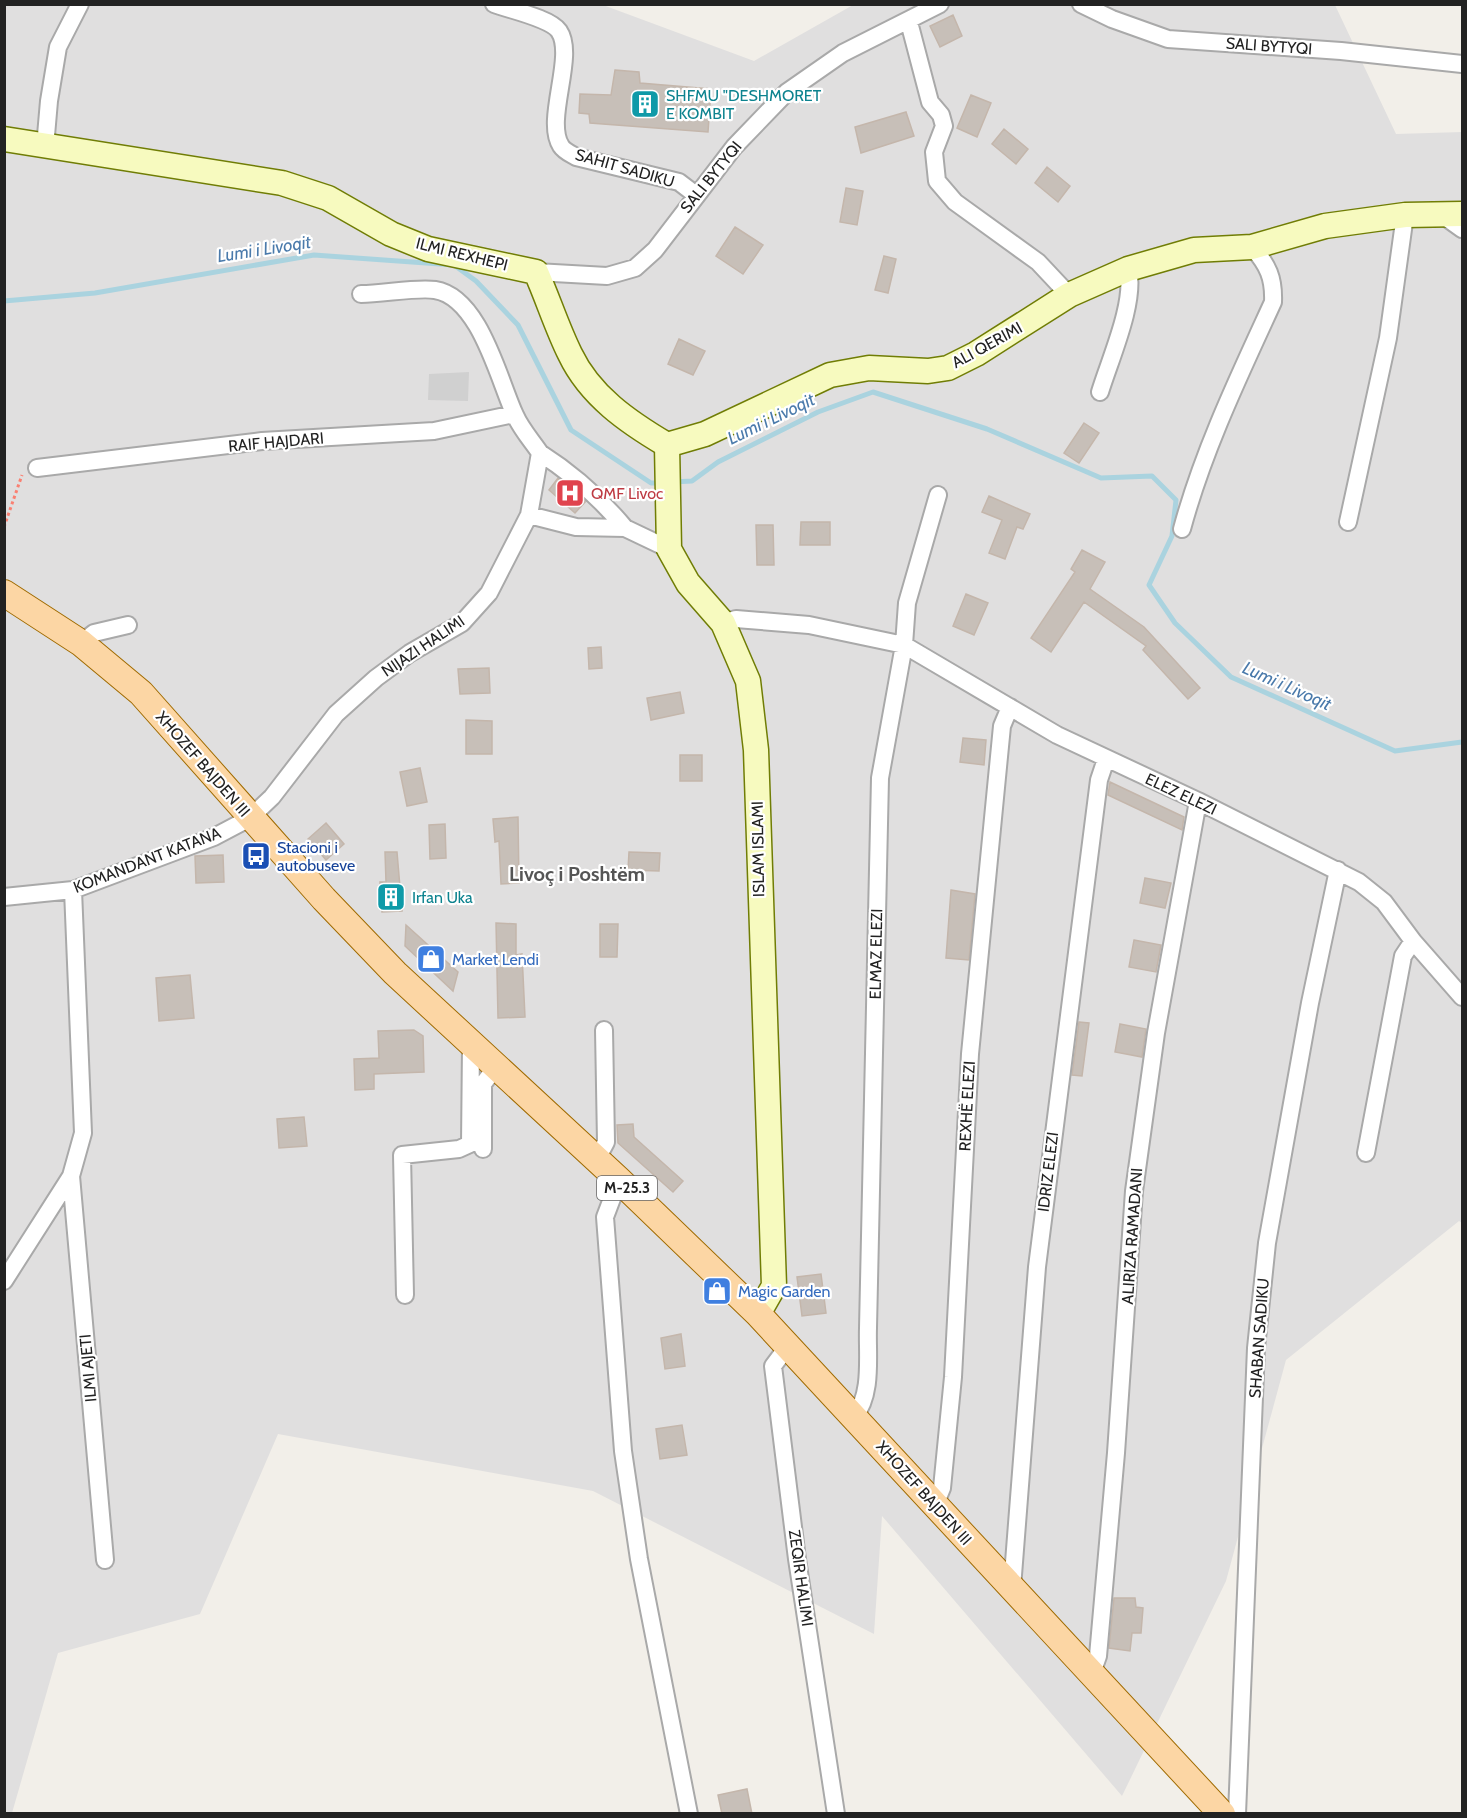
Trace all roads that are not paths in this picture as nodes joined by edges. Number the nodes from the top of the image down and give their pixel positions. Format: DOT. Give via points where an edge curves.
graph roads {
  1 [pos="80,4"];
  2 [pos="495,4"];
  3 [pos="940,4"];
  4 [pos="1081,4"];
  5 [pos="909,22"];
  6 [pos="1462,64"];
  7 [pos="4,139"];
  8 [pos="45,147"];
  9 [pos="696,195"];
  10 [pos="1452,214"];
  11 [pos="1405,215"];
  12 [pos="1462,229"];
  13 [pos="1252,247"];
  14 [pos="1128,269"];
  15 [pos="536,272"];
  16 [pos="361,294"];
  17 [pos="1070,295"];
  18 [pos="1100,392"];
  19 [pos="514,414"];
  20 [pos="540,453"];
  21 [pos="667,453"];
  22 [pos="37,468"];
  23 [pos="938,495"];
  24 [pos="529,515"];
  25 [pos="1348,522"];
  26 [pos="625,528"];
  27 [pos="1182,529"];
  28 [pos="669,549"];
  29 [pos="4,593"];
  30 [pos="723,623"];
  31 [pos="128,625"];
  32 [pos="81,643"];
  33 [pos="904,645"];
  34 [pos="1010,707"];
  35 [pos="1106,759"];
  36 [pos="1198,801"];
  37 [pos="250,818"];
  38 [pos="1338,870"];
  39 [pos="73,890"];
  40 [pos="4,897"];
  41 [pos="1413,941"];
  42 [pos="1462,997"];
  43 [pos="604,1030"];
  44 [pos="471,1045"];
  45 [pos="496,1067"];
  46 [pos="483,1149"];
  47 [pos="1366,1153"];
  48 [pos="597,1159"];
  49 [pos="71,1176"];
  50 [pos="619,1180"];
  51 [pos="4,1281"];
  52 [pos="405,1294"];
  53 [pos="758,1314"];
  54 [pos="788,1346"];
  55 [pos="854,1417"];
  56 [pos="935,1505"];
  57 [pos="105,1560"];
  58 [pos="1012,1588"];
  59 [pos="1092,1673"];
  60 [pos="688,1814"];
  61 [pos="836,1814"];
  62 [pos="1222,1814"];
  63 [pos="1237,1814"];
  1 -- 8 [label="street" via="58,47"];
  2 -- 9 [label="street, SAHIT SADIKU" via="547,22 559,32 564,47 555,135 562,149 576,157 679,182"];
  3 -- 5 [label="street, SALI BYTYQI"];
  4 -- 6 [label="street, SALI BYTYQI" via="1168,39"];
  5 -- 9 [label="street, SALI BYTYQI" via="843,53 787,92 734,147"];
  5 -- 17 [label="street" via="930,102 944,126 934,152 937,181 955,202 1038,262"];
  7 -- 8 [label="street, ILMI REXHEPI"];
  8 -- 15 [label="street, ILMI REXHEPI" via="282,183 328,198 391,234 428,249"];
  9 -- 15 [label="street, SALI BYTYQI" via="655,250 635,268 607,276"];
  10 -- 11 [label="street, ALI QERIMI"];
  10 -- 12 [label="street"];
  11 -- 13 [label="street, ALI QERIMI" via="1325,226"];
  11 -- 25 [label="street" via="1388,338"];
  13 -- 14 [label="street, ALI QERIMI" via="1194,250"];
  13 -- 27 [label="street" via="1274,282 1273,302 1209,450"];
  14 -- 17 [label="street, ALI QERIMI"];
  14 -- 18 [label="street" via="1129,297"];
  15 -- 21 [label="street" via="570,355 590,386"];
  16 -- 19 [label="street" via="435,290 448,295 467,311 495,360"];
  17 -- 21 [label="street, ALI QERIMI" via="948,368 869,368 830,375"];
  19 -- 20 [label="street"];
  19 -- 22 [label="street, RAIF HAJDARI" via="434,431 262,441"];
  20 -- 24 [label="street"];
  20 -- 26 [label="street" via="604,503"];
  21 -- 28 [label="street"];
  23 -- 33 [label="street, ELMAZ ELEZI" via="908,603"];
  24 -- 26 [label="street" via="576,527"];
  24 -- 37 [label="street, NIJAZI HALIMI" via="489,593 462,623 410,653 336,714 272,797"];
  26 -- 28 [label="street"];
  28 -- 30 [label="street, ISLAM ISLAMI" via="688,583"];
  29 -- 32 [label="main road, XHOZEF BAJDEN III / M-25.3"];
  30 -- 33 [label="street, ELEZ ELEZI" via="736,619 809,625"];
  30 -- 53 [label="street, ISLAM ISLAMI" via="748,681 756,750 774,1286"];
  31 -- 32 [label="street" via="94,633"];
  32 -- 37 [label="main road, XHOZEF BAJDEN III / M-25.3" via="141,693"];
  33 -- 34 [label="street, ELEZ ELEZI"];
  33 -- 55 [label="street, ELMAZ ELEZI" via="880,778 866,1393"];
  34 -- 35 [label="street, ELEZ ELEZI"];
  34 -- 56 [label="street, REXHË ELEZI" via="1002,726 970,1054 953,1377 942,1488"];
  35 -- 36 [label="street, ELEZ ELEZI"];
  35 -- 58 [label="street, IDRIZ ELEZI" via="1099,780 1037,1267"];
  36 -- 38 [label="street, ELEZ ELEZI"];
  36 -- 59 [label="street, ALIRIZA RAMADANI" via="1156,1033 1134,1191 1116,1453 1098,1656"];
  37 -- 39 [label="street, KOMANDANT KATANA" via="214,837"];
  37 -- 44 [label="main road, XHOZEF BAJDEN III / M-25.3" via="394,973"];
  38 -- 41 [label="street, ELEZ ELEZI" via="1384,902"];
  38 -- 63 [label="street, SHABAN SADIKU" via="1267,1243 1257,1348"];
  39 -- 40 [label="street, KOMANDANT KATANA"];
  39 -- 49 [label="street, ILMI AJETI" via="83,1133"];
  41 -- 42 [label="street, ELEZ ELEZI"];
  41 -- 47 [label="street" via="1403,956"];
  43 -- 48 [label="street" via="606,1142"];
  44 -- 45 [label="main road, XHOZEF BAJDEN III / M-25.3"];
  44 -- 52 [label="street" via="470,1144 459,1149 402,1155"];
  45 -- 46 [label="street" via="483,1084"];
  45 -- 48 [label="main road, XHOZEF BAJDEN III / M-25.3"];
  48 -- 50 [label="main road, XHOZEF BAJDEN III / M-25.3"];
  49 -- 51 [label="street, ILMI AJETI"];
  49 -- 57 [label="street, ILMI AJETI"];
  50 -- 53 [label="main road, XHOZEF BAJDEN III / M-25.3"];
  50 -- 60 [label="street" via="605,1217 622,1451"];
  53 -- 54 [label="main road, XHOZEF BAJDEN III / M-25.3"];
  54 -- 55 [label="main road, XHOZEF BAJDEN III / M-25.3"];
  54 -- 61 [label="street, ZEQIR HALIMI" via="773,1366 797,1559"];
  55 -- 56 [label="main road, XHOZEF BAJDEN III / M-25.3"];
  56 -- 58 [label="main road, XHOZEF BAJDEN III / M-25.3"];
  58 -- 59 [label="main road, XHOZEF BAJDEN III / M-25.3"];
  59 -- 62 [label="main road, XHOZEF BAJDEN III / M-25.3"];
}
